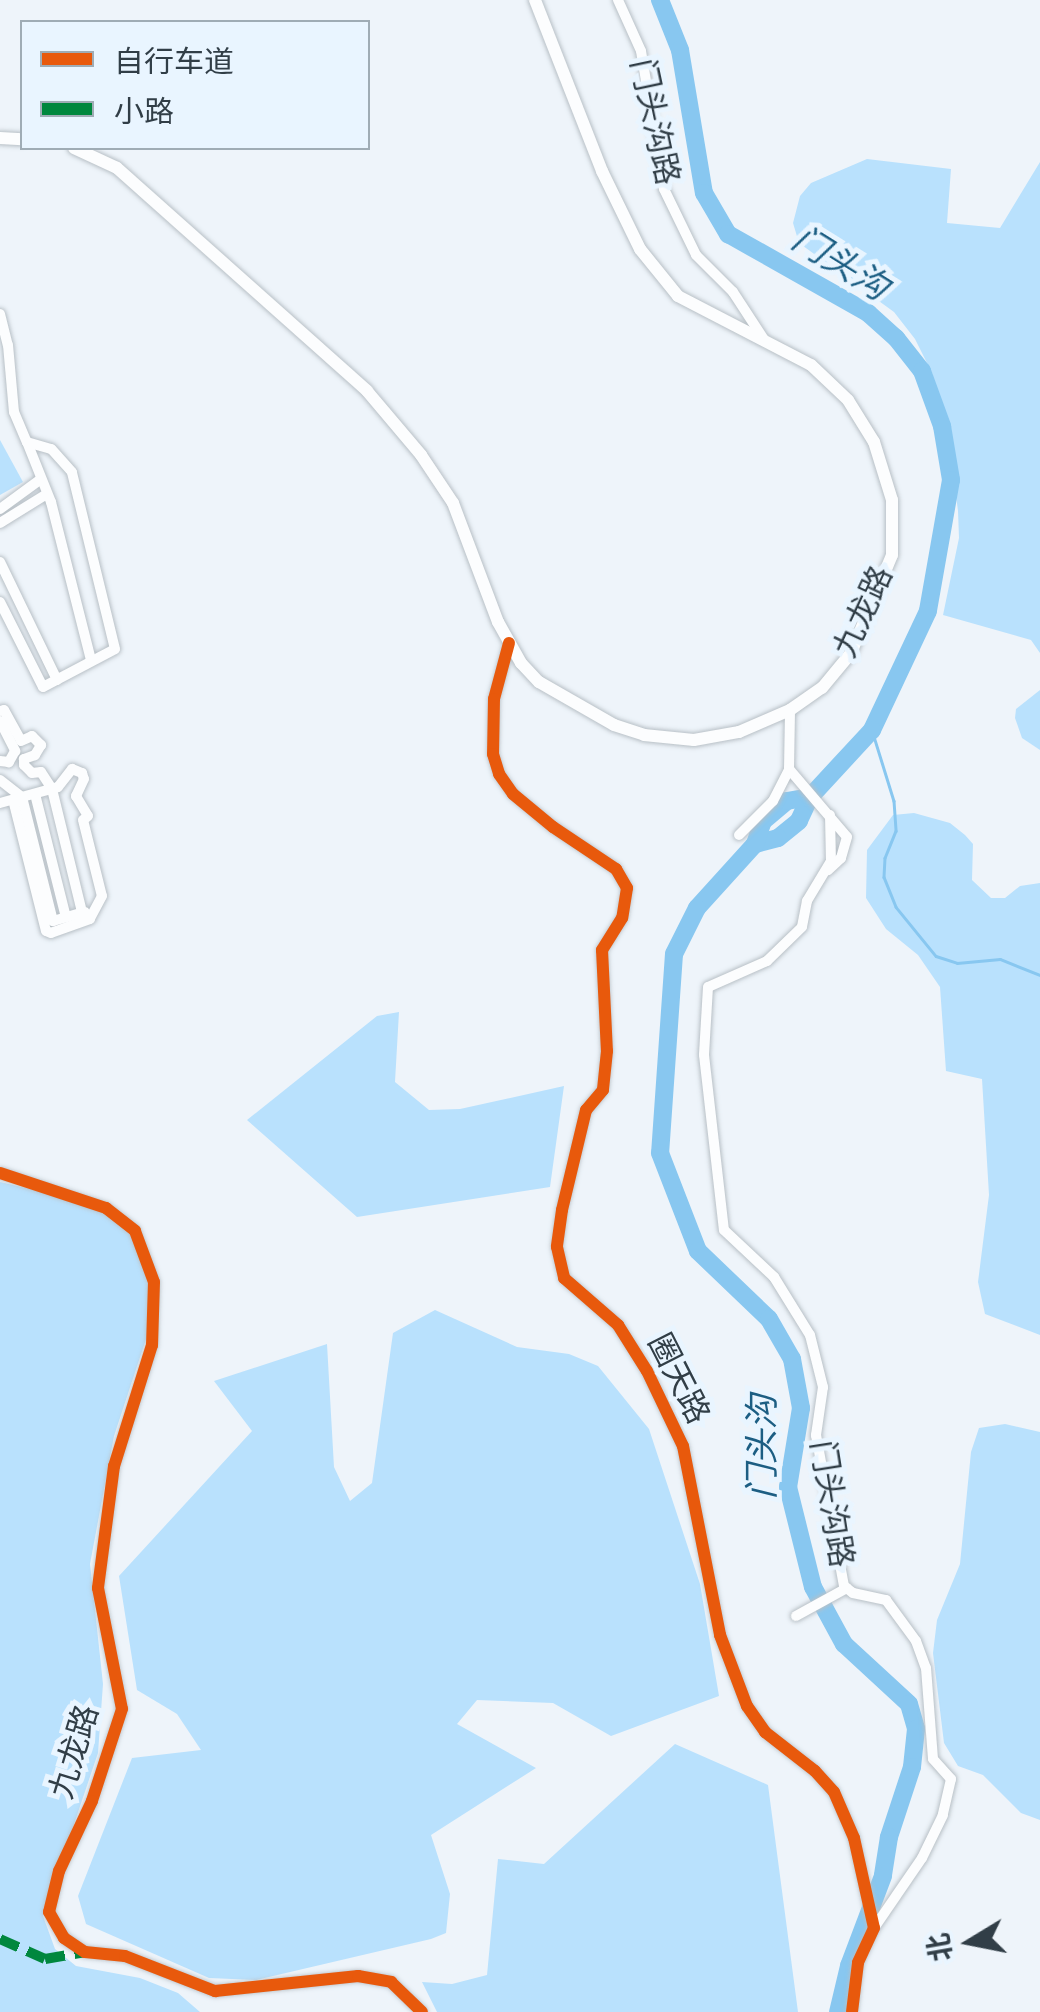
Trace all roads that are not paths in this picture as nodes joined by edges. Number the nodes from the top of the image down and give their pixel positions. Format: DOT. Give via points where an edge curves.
graph roads {
  1 [pos="535,0"];
  2 [pos="618,0"];
  3 [pos="78,150"];
  4 [pos="0,314"];
  5 [pos="763,338"];
  6 [pos="27,442"];
  7 [pos="41,478"];
  8 [pos="47,494"];
  9 [pos="0,509"];
  10 [pos="0,523"];
  11 [pos="0,562"];
  12 [pos="0,602"];
  13 [pos="509,643"];
  14 [pos="91,660"];
  15 [pos="57,680"];
  16 [pos="790,710"];
  17 [pos="0,711"];
  18 [pos="0,721"];
  19 [pos="0,761"];
  20 [pos="789,769"];
  21 [pos="0,780"];
  22 [pos="52,789"];
  23 [pos="36,794"];
  24 [pos="0,795"];
  25 [pos="0,803"];
  26 [pos="17,803"];
  27 [pos="0,814"];
  28 [pos="740,835"];
  29 [pos="96,908"];
  30 [pos="82,912"];
  31 [pos="66,918"];
  32 [pos="54,926"];
  33 [pos="0,1173"];
  34 [pos="848,1588"];
  35 [pos="796,1616"];
  36 [pos="874,1927"];
  37 [pos="422,2012"];
  38 [pos="852,2012"];
  1 -- 5 [label="main road, 九龙路" via="602,172 640,249 678,296"];
  2 -- 5 [label="street, 门头沟路" via="640,51 664,189 696,255 733,292"];
  3 -- 13 [label="main road, 九龙路" via="117,168 367,391 453,503"];
  4 -- 6 [label="street" via="14,412"];
  5 -- 16 [label="main road, 九龙路" via="811,365 848,400 874,442 892,500 892,554 872,611 852,652 822,688"];
  6 -- 7 [label="street"];
  6 -- 14 [label="street" via="51,449 72,472 114,648"];
  7 -- 8 [label="street"];
  7 -- 9 [label="street"];
  8 -- 10 [label="street"];
  8 -- 14 [label="street"];
  11 -- 15 [label="street"];
  12 -- 15 [label="street" via="43,687"];
  13 -- 16 [label="main road, 九龙路" via="539,682 597,717 644,735 694,740 739,732"];
  13 -- 36 [label="street, 圈天路" via="494,699 499,774 526,805 616,868 627,888 622,918 602,950 603,1090 586,1110 562,1210 557,1246 564,1278 618,1325 648,1371 683,1446 720,1634 746,1706 764,1732 834,1792 854,1838"];
  14 -- 15 [label="street"];
  16 -- 20 [label="street"];
  17 -- 22 [label="street" via="21,741 32,736 41,745 24,765 41,772"];
  18 -- 19 [label="street" via="15,752 9,762"];
  20 -- 28 [label="street" via="773,801"];
  20 -- 34 [label="street, 门头沟路" via="830,816 828,870 794,936 766,961 708,987 704,1055 724,1230 774,1277 810,1335 823,1387 816,1435"];
  21 -- 26 [label="street"];
  22 -- 23 [label="street"];
  22 -- 29 [label="street" via="72,768 82,773 76,796 88,816 83,820 102,896"];
  22 -- 30 [label="street"];
  23 -- 26 [label="street"];
  23 -- 31 [label="street"];
  24 -- 26 [label="street"];
  25 -- 26 [label="street"];
  26 -- 27 [label="street"];
  26 -- 32 [label="street" via="46,931"];
  29 -- 30 [label="street"];
  29 -- 32 [label="street" via="90,919"];
  30 -- 31 [label="street"];
  31 -- 32 [label="street"];
  33 -- 37 [label="street, 九龙路" via="106,1208 135,1231 154,1282 152,1344 114,1466 98,1588 122,1709 49,1912 64,1938 85,1952 124,1956 215,1991 358,1976 391,1982"];
  34 -- 35 [label="street"];
  34 -- 36 [label="street, 门头沟路" via="886,1600 916,1641 926,1668 933,1759 951,1779 922,1858"];
  36 -- 38 [label="street" via="858,1963"];
}
